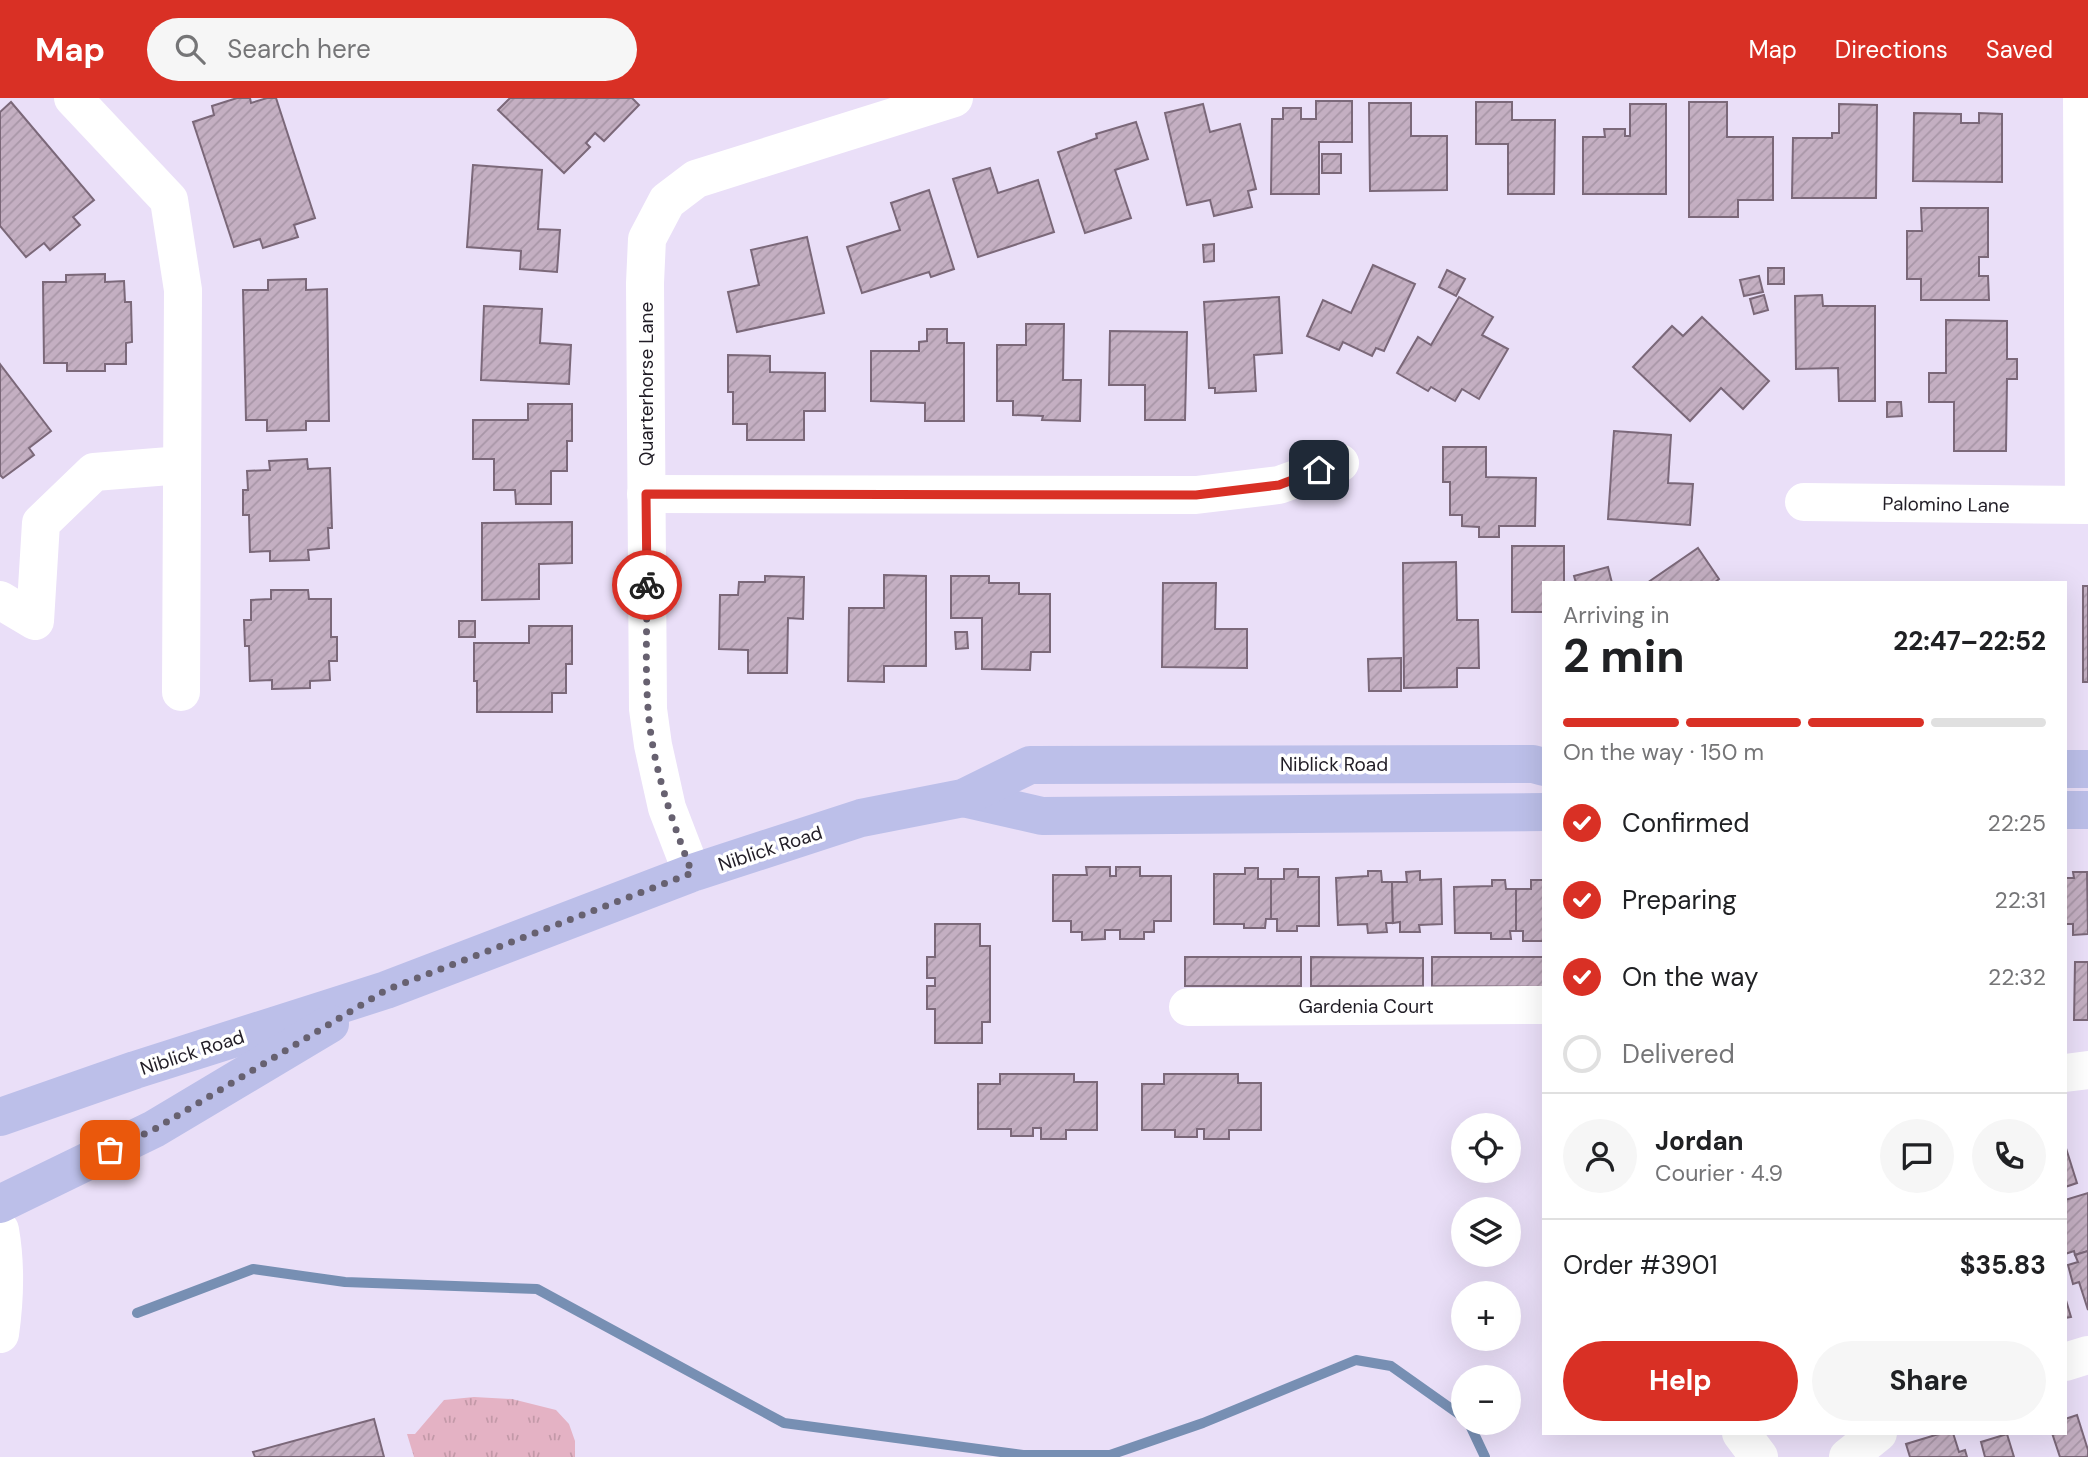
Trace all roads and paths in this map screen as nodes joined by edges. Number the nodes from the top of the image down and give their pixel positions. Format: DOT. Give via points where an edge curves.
graph roads {
  1 [pos="73,98"];
  2 [pos="954,98"];
  3 [pos="2082,98"];
  4 [pos="1339,463"];
  5 [pos="182,465"];
  6 [pos="646,494"];
  7 [pos="1804,502"];
  8 [pos="2086,505"];
  9 [pos="0,600"];
  10 [pos="181,692"];
  11 [pos="1542,766"];
  12 [pos="2067,769"];
  13 [pos="2088,769"];
  14 [pos="963,798"];
  15 [pos="2067,810"];
  16 [pos="2088,810"];
  17 [pos="1542,812"];
  18 [pos="692,873"];
  19 [pos="386,990"];
  20 [pos="1542,1005"];
  21 [pos="1188,1007"];
  22 [pos="2088,1070"];
  23 [pos="2067,1073"];
  24 [pos="0,1117"];
  25 [pos="0,1203"];
  26 [pos="0,1230"];
  27 [pos="0,1334"];
  28 [pos="2088,1355"];
  29 [pos="2067,1361"];
  30 [pos="1742,1435"];
  31 [pos="1875,1435"];
  32 [pos="1759,1457"];
  33 [pos="1848,1457"];
  1 -- 5 [label="street" via="169,200 183,290"];
  2 -- 6 [label="street, Quarterhorse Lane" via="696,179 667,201 647,239"];
  3 -- 8 [label="street"];
  4 -- 6 [label="street" via="1279,485 1196,495"];
  5 -- 9 [label="street" via="94,472 41,523 35,621"];
  5 -- 10 [label="street"];
  6 -- 18 [label="street, Quarterhorse Lane" via="648,709 667,808"];
  7 -- 8 [label="street, Palomino Lane"];
  11 -- 14 [label="main road, Niblick Road" via="1030,765"];
  12 -- 13 [label="main road"];
  14 -- 17 [label="main road, Niblick Road" via="1042,816"];
  14 -- 18 [label="main road, Niblick Road" via="861,818"];
  15 -- 16 [label="main road"];
  18 -- 19 [label="main road, Niblick Road"];
  19 -- 24 [label="main road, Niblick Road"];
  19 -- 25 [label="main road, Niblick Road" via="155,1129"];
  20 -- 21 [label="street, Gardenia Court"];
  22 -- 23 [label="street"];
  26 -- 27 [label="street" via="4,1308"];
  28 -- 29 [label="street"];
  30 -- 32 [label="street"];
  31 -- 33 [label="street"];
}
